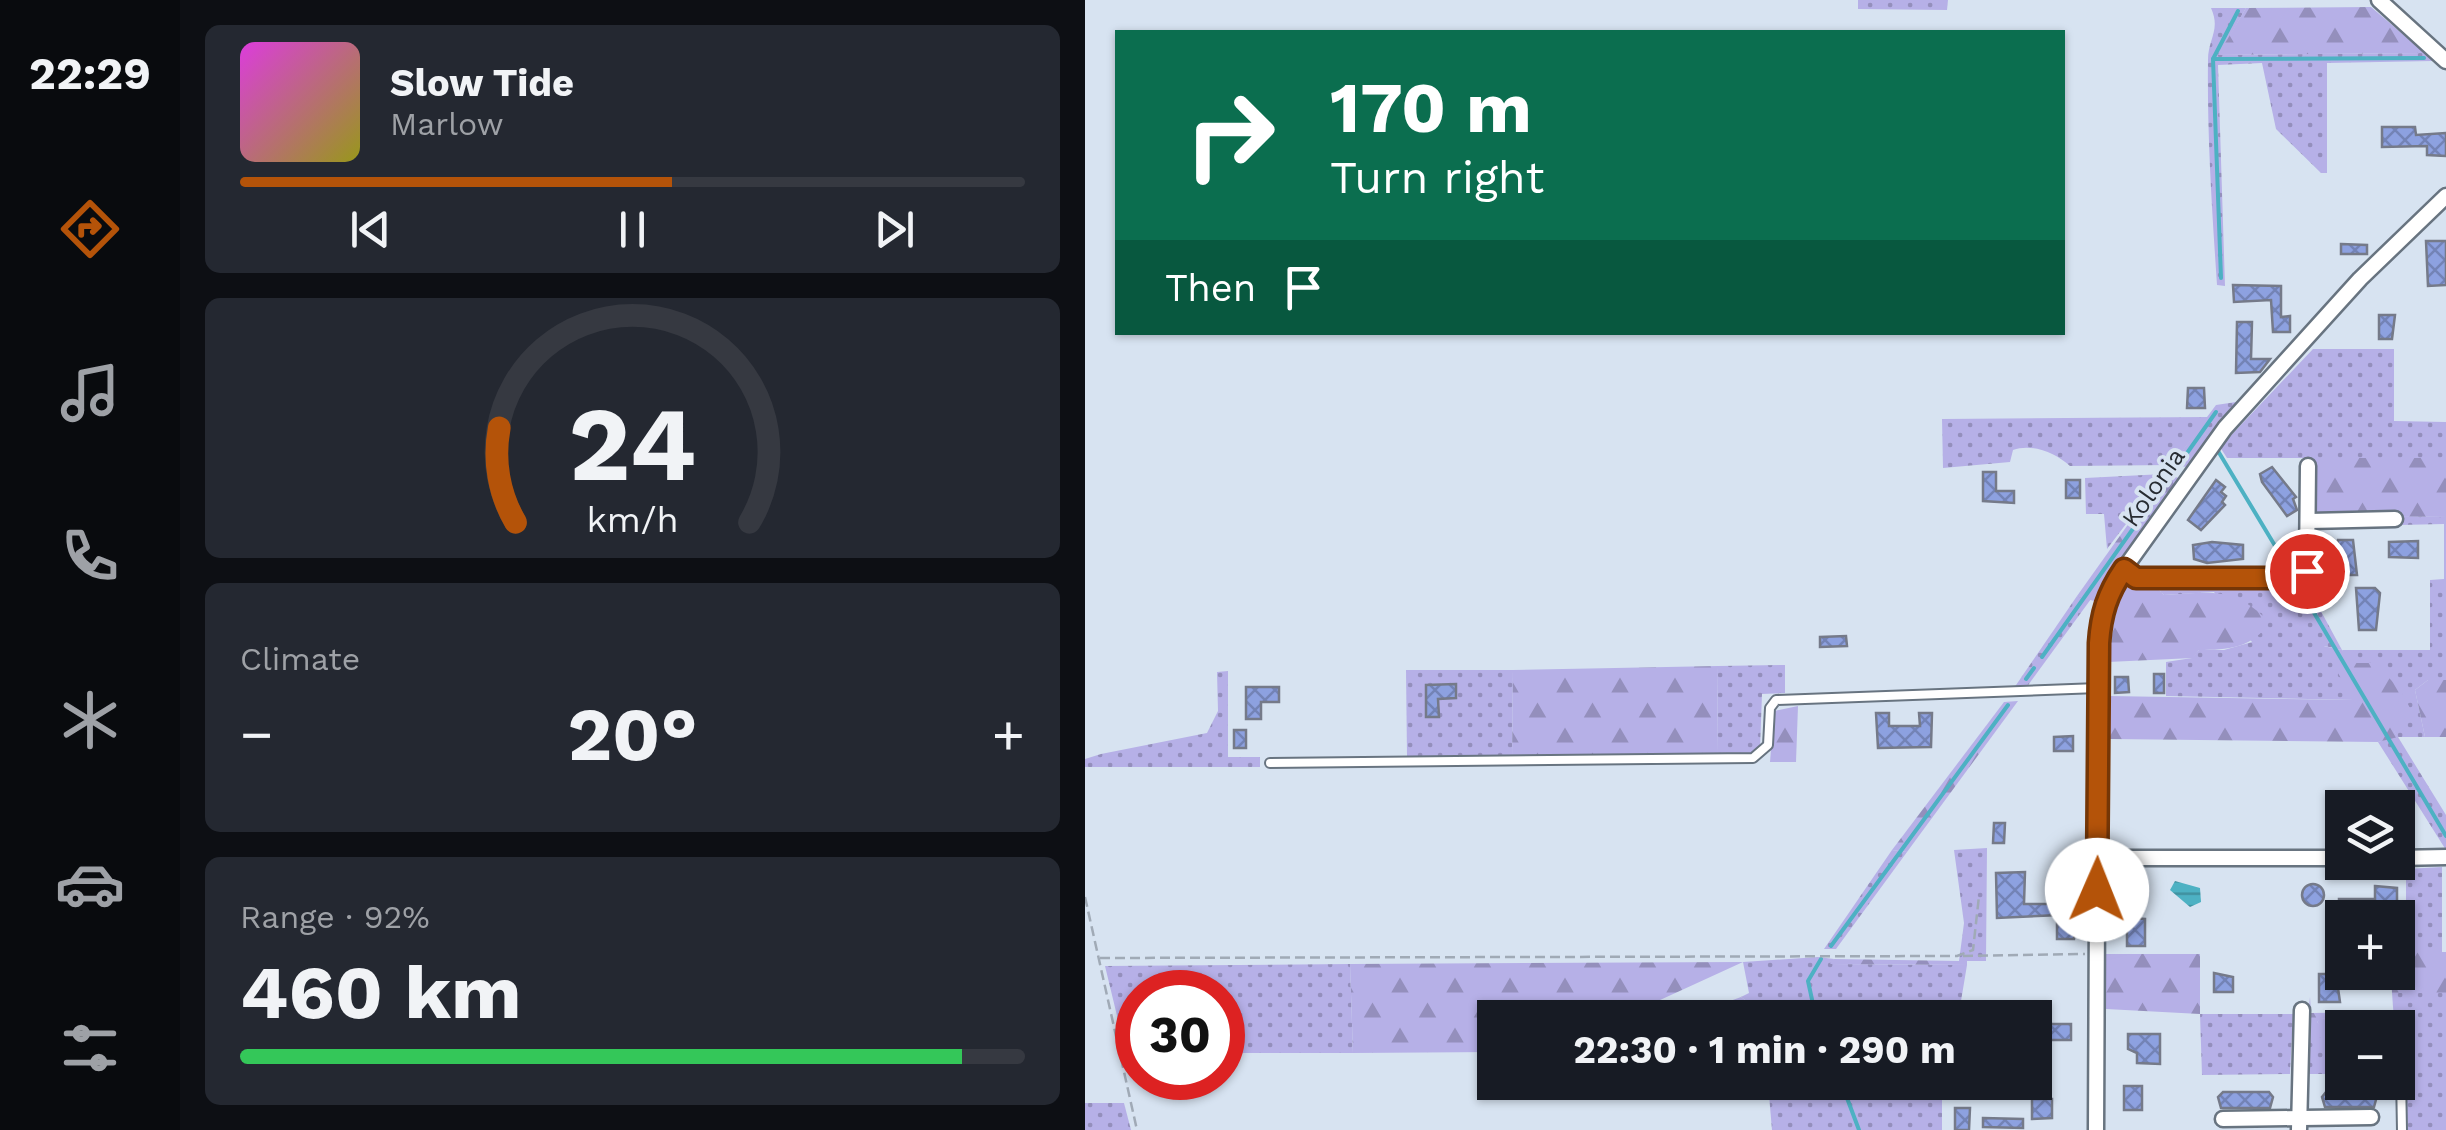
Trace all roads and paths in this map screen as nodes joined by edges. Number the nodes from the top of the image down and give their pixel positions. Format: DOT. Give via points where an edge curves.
graph roads {
  1 [pos="2379,0"];
  2 [pos="2446,60"];
  3 [pos="2446,196"];
  4 [pos="2308,466"];
  5 [pos="2395,519"];
  6 [pos="2310,521"];
  7 [pos="2124,569"];
  8 [pos="2098,688"];
  9 [pos="1270,763"];
  10 [pos="2446,857"];
  11 [pos="2097,858"];
  12 [pos="2325,858"];
  13 [pos="2415,858"];
  14 [pos="1979,896"];
  15 [pos="1085,897"];
  16 [pos="2096,953"];
  17 [pos="1957,956"];
  18 [pos="1099,958"];
  19 [pos="2302,1010"];
  20 [pos="2401,1100"];
  21 [pos="2371,1118"];
  22 [pos="2223,1119"];
  23 [pos="2299,1124"];
  24 [pos="1137,1130"];
  25 [pos="2095,1130"];
  26 [pos="2402,1130"];
  1 -- 2 [label="street"];
  3 -- 7 [label="street, Kolonia" via="2225,428"];
  4 -- 6 [label="street"];
  5 -- 6 [label="street"];
  6 -- 7 [label="street" via="2307,571 2298,578 2136,578"];
  7 -- 8 [label="street, Kolonia" via="2103,606"];
  8 -- 9 [label="lane" via="1776,700 1768,745 1753,758"];
  8 -- 11 [label="street, Kolonia"];
  10 -- 13 [label="street"];
  11 -- 12 [label="street"];
  11 -- 16 [label="street, Kolonia"];
  14 -- 17 [label="path" via="1973,950"];
  15 -- 18 [label="path"];
  16 -- 17 [label="path"];
  16 -- 25 [label="street, Kolonia"];
  17 -- 18 [label="path"];
  18 -- 24 [label="path"];
  19 -- 23 [label="street"];
  20 -- 26 [label="lane"];
  21 -- 23 [label="street"];
  22 -- 23 [label="street"];
}
